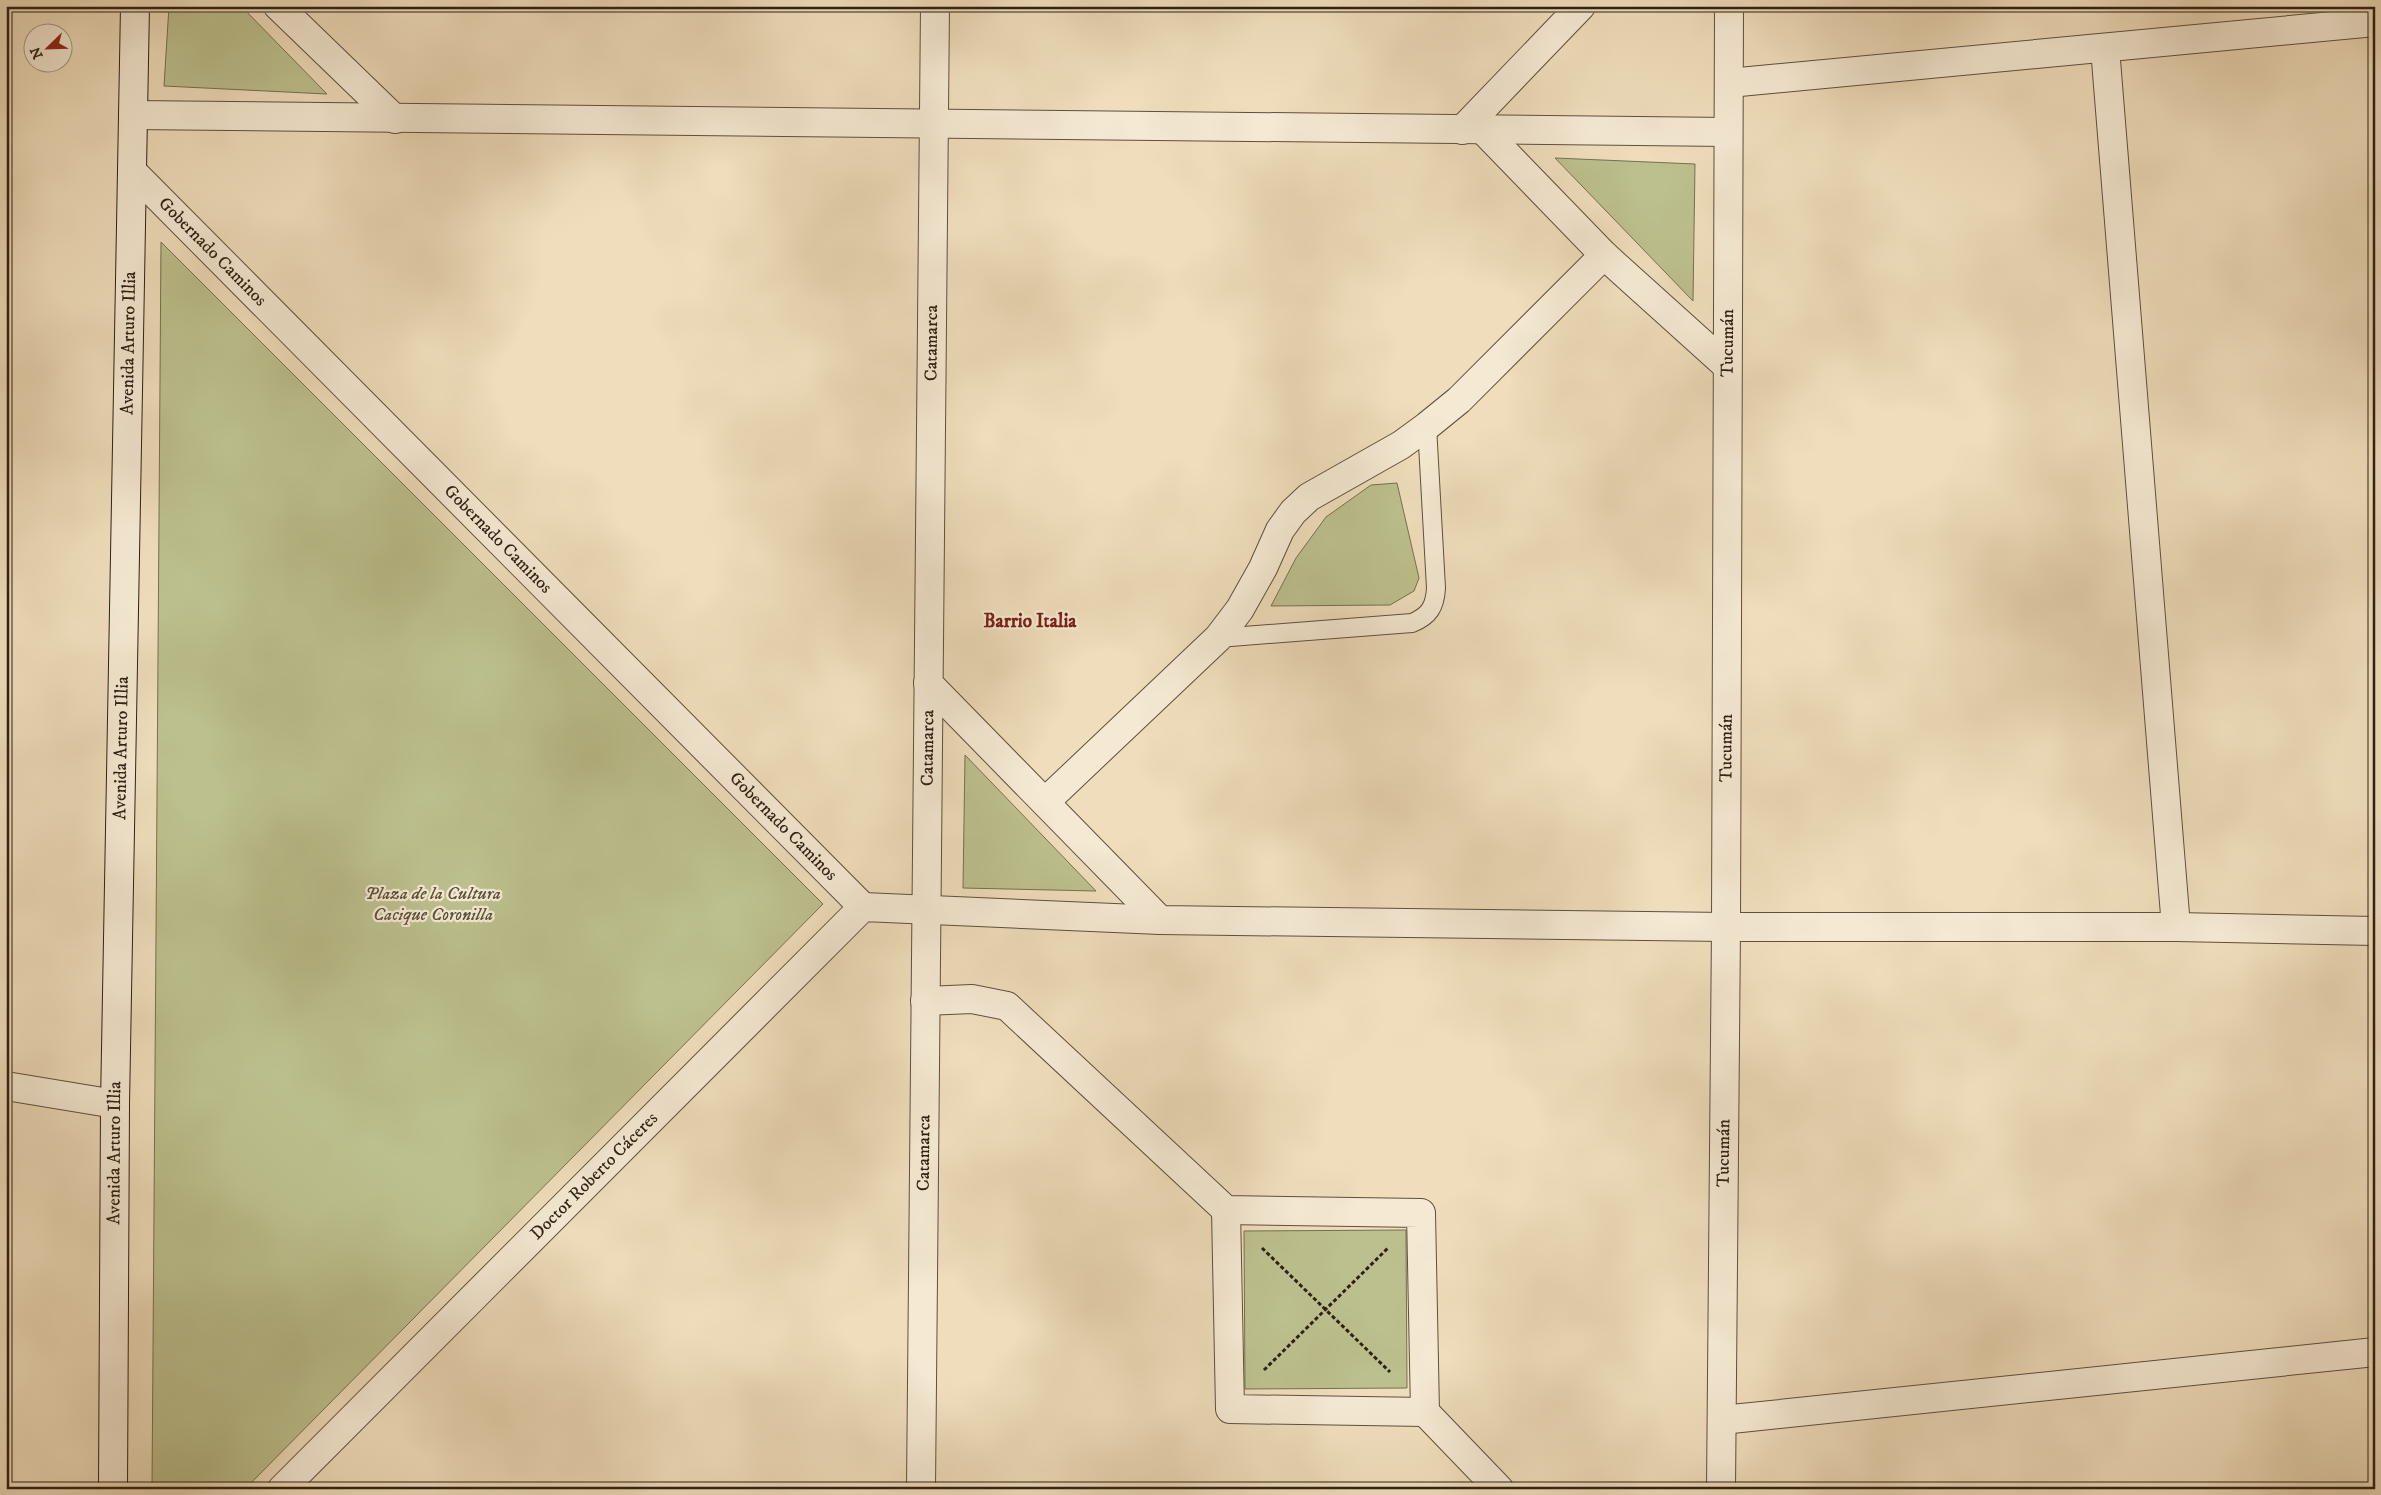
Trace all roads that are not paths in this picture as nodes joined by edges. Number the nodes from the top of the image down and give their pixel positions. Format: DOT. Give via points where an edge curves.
graph roads {
  1 [pos="135,6"];
  2 [pos="278,6"];
  3 [pos="935,6"];
  4 [pos="1581,6"];
  5 [pos="1729,6"];
  6 [pos="2375,22"];
  7 [pos="2105,48"];
  8 [pos="1729,83"];
  9 [pos="133,115"];
  10 [pos="395,119"];
  11 [pos="933,125"];
  12 [pos="1473,130"];
  13 [pos="1728,132"];
  14 [pos="132,171"];
  15 [pos="1604,255"];
  16 [pos="1726,365"];
  17 [pos="1428,426"];
  18 [pos="1218,638"];
  19 [pos="928,683"];
  20 [pos="1045,802"];
  21 [pos="863,907"];
  22 [pos="926,909"];
  23 [pos="1160,920"];
  24 [pos="1726,927"];
  25 [pos="2176,927"];
  26 [pos="2375,931"];
  27 [pos="926,1001"];
  28 [pos="6,1086"];
  29 [pos="115,1104"];
  30 [pos="1226,1210"];
  31 [pos="2375,1352"];
  32 [pos="1425,1412"];
  33 [pos="1722,1420"];
  34 [pos="1718,1485"];
  35 [pos="113,1489"];
  36 [pos="282,1489"];
  37 [pos="921,1489"];
  38 [pos="1499,1489"];
  1 -- 9 [label="street, Avenida Arturo Illia"];
  2 -- 10 [label="street"];
  3 -- 11 [label="street, Catamarca"];
  4 -- 12 [label="street"];
  5 -- 8 [label="street, Tucumán"];
  6 -- 7 [label="street"];
  7 -- 8 [label="street"];
  7 -- 25 [label="street"];
  8 -- 13 [label="street, Tucumán"];
  9 -- 10 [label="street"];
  9 -- 14 [label="street, Avenida Arturo Illia"];
  10 -- 11 [label="street"];
  11 -- 12 [label="street"];
  11 -- 19 [label="street, Catamarca"];
  12 -- 13 [label="street"];
  12 -- 15 [label="street"];
  13 -- 16 [label="street, Tucumán"];
  14 -- 21 [label="street, Gobernado Caminos"];
  14 -- 29 [label="street, Avenida Arturo Illia"];
  15 -- 16 [label="street"];
  15 -- 17 [label="street" via="1459,400"];
  16 -- 24 [label="street, Tucumán"];
  17 -- 18 [label="street" via="1309,497 1292,512 1240,609"];
  17 -- 18 [label="lane" via="1436,588 1435,601 1423,619 1412,623"];
  18 -- 20 [label="street"];
  19 -- 20 [label="street"];
  19 -- 22 [label="street, Catamarca"];
  20 -- 23 [label="street"];
  21 -- 22 [label="street"];
  21 -- 36 [label="street, Doctor Roberto Cáceres"];
  22 -- 23 [label="street"];
  22 -- 27 [label="street, Catamarca"];
  23 -- 24 [label="street"];
  24 -- 25 [label="street"];
  24 -- 33 [label="street, Tucumán"];
  25 -- 26 [label="street"];
  27 -- 30 [label="street" via="972,999 1007,1006"];
  27 -- 37 [label="street, Catamarca"];
  28 -- 29 [label="street"];
  29 -- 35 [label="street, Avenida Arturo Illia"];
  30 -- 32 [label="street" via="1230,1409"];
  30 -- 32 [label="street" via="1422,1213"];
  31 -- 33 [label="street"];
  32 -- 38 [label="street"];
  33 -- 34 [label="street, Tucumán"];
}
